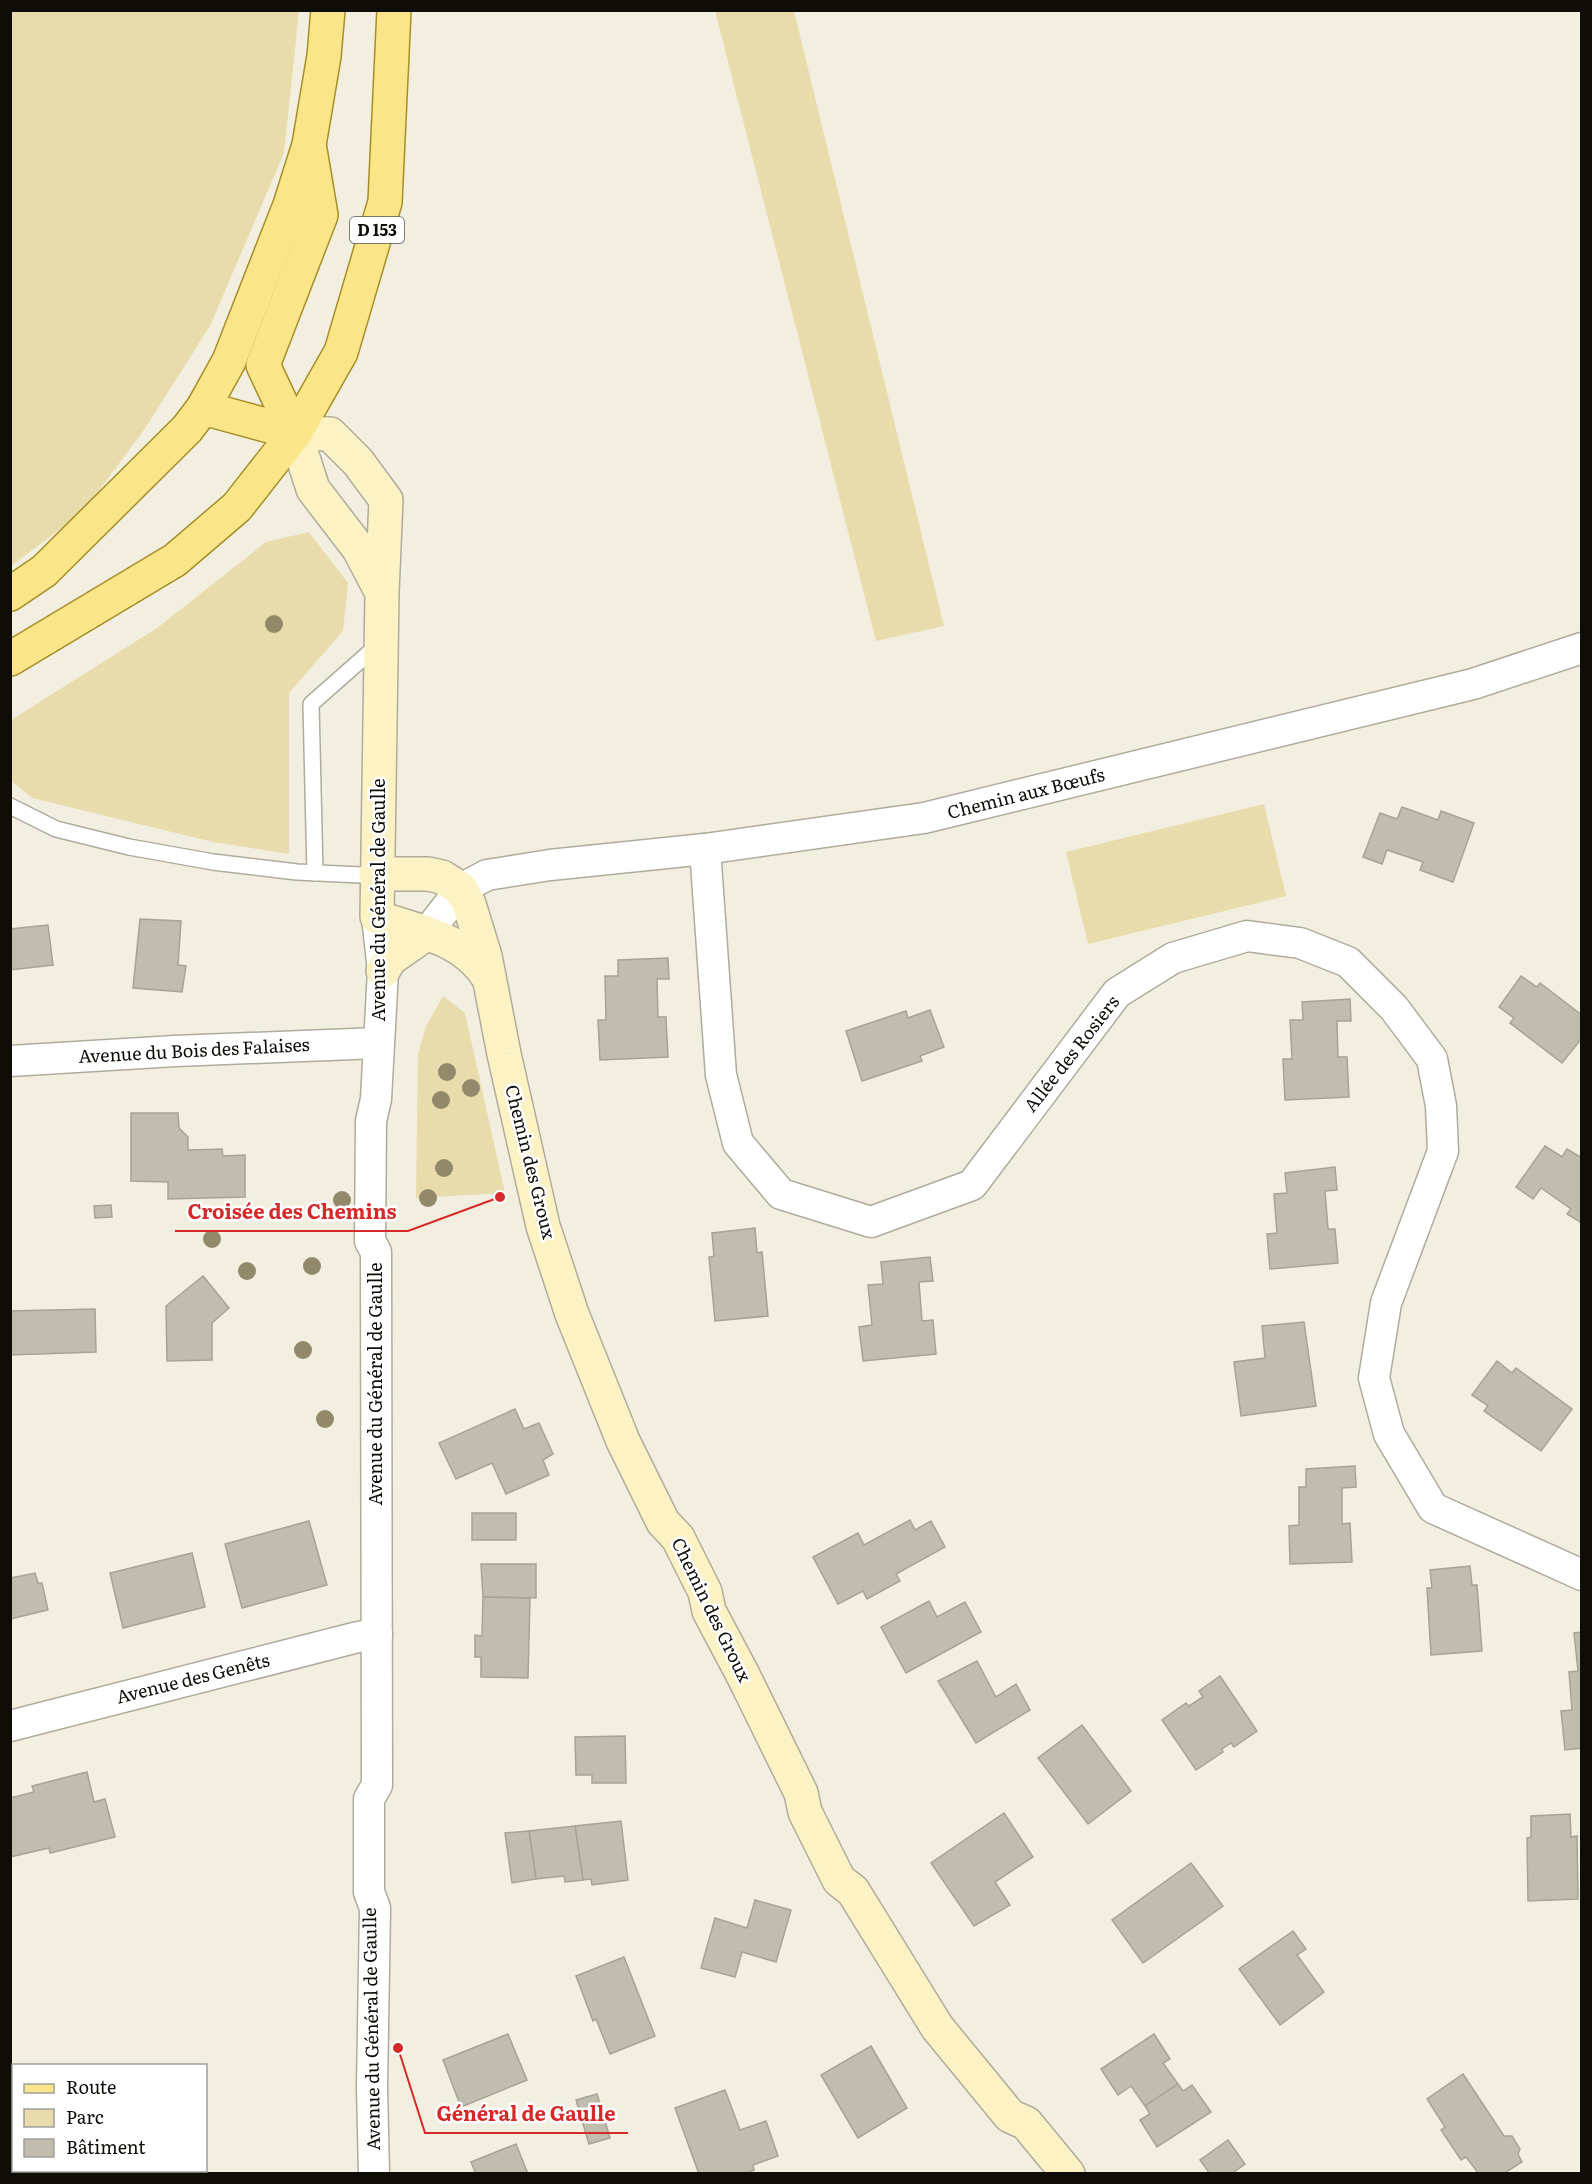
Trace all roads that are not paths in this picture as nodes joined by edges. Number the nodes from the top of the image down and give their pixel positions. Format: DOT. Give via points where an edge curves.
graph roads {
  1 [pos="328,10"];
  2 [pos="394,10"];
  3 [pos="309,146"];
  4 [pos="203,408"];
  5 [pos="295,433"];
  6 [pos="382,593"];
  7 [pos="10,594"];
  8 [pos="382,642"];
  9 [pos="1581,648"];
  10 [pos="10,659"];
  11 [pos="10,806"];
  12 [pos="705,849"];
  13 [pos="315,873"];
  14 [pos="376,874"];
  15 [pos="460,889"];
  16 [pos="377,917"];
  17 [pos="426,934"];
  18 [pos="382,971"];
  19 [pos="488,977"];
  20 [pos="378,1043"];
  21 [pos="10,1061"];
  22 [pos="1581,1575"];
  23 [pos="377,1634"];
  24 [pos="10,1726"];
  25 [pos="374,2174"];
  26 [pos="1068,2174"];
  1 -- 3 [label="main road"];
  2 -- 5 [label="main road, D 153" via="385,202 341,352"];
  3 -- 4 [label="main road" via="290,205 228,361"];
  3 -- 5 [label="main road" via="321,215 263,365"];
  4 -- 5 [label="main road"];
  4 -- 7 [label="main road" via="187,429 44,571"];
  5 -- 6 [label="street, Avenue du Général de Gaulle" via="314,489 359,549"];
  5 -- 6 [label="street, Avenue du Général de Gaulle" via="330,434 358,462 386,500"];
  5 -- 10 [label="main road, D 153" via="237,507 175,560"];
  6 -- 8 [label="street, Avenue du Général de Gaulle"];
  8 -- 13 [label="lane" via="311,704"];
  8 -- 14 [label="street, Avenue du Général de Gaulle"];
  9 -- 12 [label="street, Chemin aux Bœufs" via="1473,684 924,818"];
  11 -- 13 [label="lane" via="56,829 129,847 213,862"];
  12 -- 15 [label="street, Chemin aux Bœufs" via="498,874"];
  12 -- 22 [label="street, Allée des Rosiers" via="721,1075 738,1143 781,1194 871,1222 972,1185 1117,993 1173,958 1247,936 1300,943 1348,962 1394,1008 1432,1059 1441,1106 1443,1151 1386,1303 1375,1367 1374,1378 1389,1434 1433,1508"];
  13 -- 14 [label="lane"];
  14 -- 15 [label="street" via="428,874 442,877"];
  14 -- 16 [label="street, Avenue du Général de Gaulle"];
  15 -- 17 [label="street, Chemin aux Bœufs"];
  15 -- 19 [label="street, Chemin des Groux" via="475,920"];
  16 -- 17 [label="street, Chemin des Groux"];
  16 -- 18 [label="street, Avenue du Général de Gaulle"];
  17 -- 18 [label="street" via="390,959"];
  17 -- 19 [label="street, Chemin des Groux" via="466,952"];
  18 -- 20 [label="street, Avenue du Général de Gaulle"];
  19 -- 26 [label="street, Chemin des Groux" via="543,1226 623,1441 663,1522 683,1546 705,1592 709,1611 801,1792 805,1812 839,1880 853,1891 938,2027 1010,2116 1026,2123"];
  20 -- 21 [label="street, Avenue du Bois des Falaises"];
  20 -- 23 [label="street, Avenue du Général de Gaulle" via="376,1099 371,1121 370,1241 376,1252"];
  23 -- 24 [label="street, Avenue des Genêts"];
  23 -- 25 [label="street, Avenue du Général de Gaulle" via="377,1785 369,1799 369,1892 375,1908"];
}
